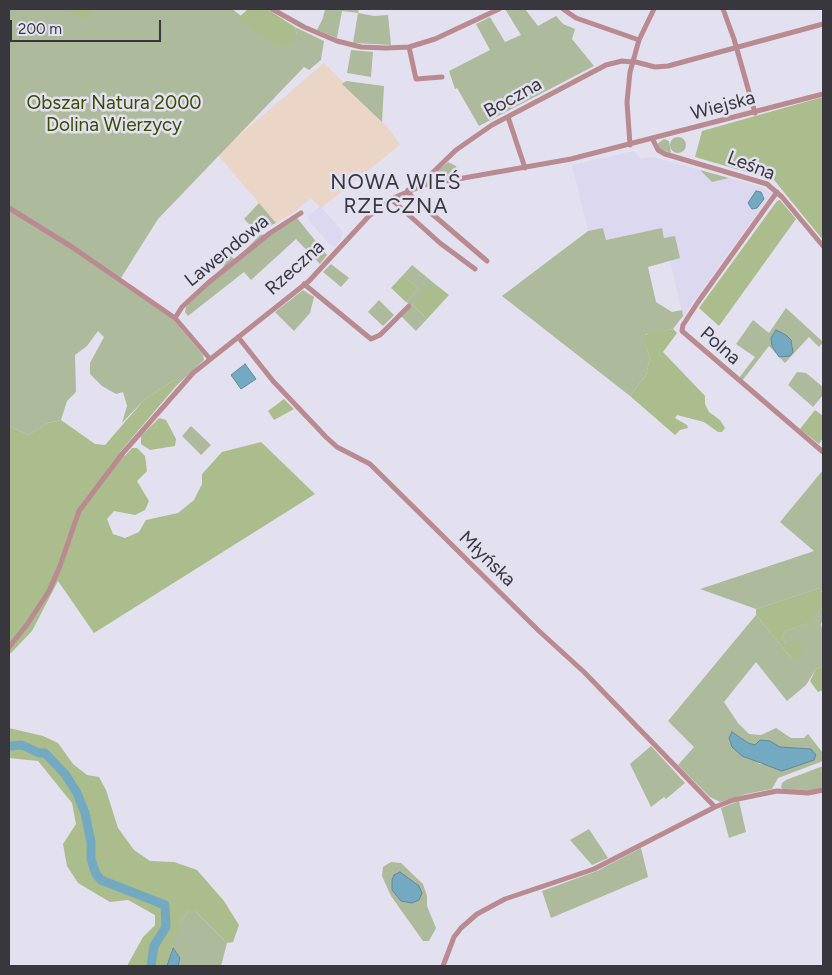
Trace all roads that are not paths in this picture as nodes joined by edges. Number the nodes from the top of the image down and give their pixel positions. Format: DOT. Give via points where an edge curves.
graph roads {
  1 [pos="272,9"];
  2 [pos="499,9"];
  3 [pos="563,9"];
  4 [pos="654,9"];
  5 [pos="723,9"];
  6 [pos="823,24"];
  7 [pos="639,40"];
  8 [pos="410,47"];
  9 [pos="737,48"];
  10 [pos="632,62"];
  11 [pos="442,77"];
  12 [pos="823,94"];
  13 [pos="755,113"];
  14 [pos="508,117"];
  15 [pos="653,140"];
  16 [pos="630,145"];
  17 [pos="525,168"];
  18 [pos="424,185"];
  19 [pos="408,190"];
  20 [pos="777,192"];
  21 [pos="391,198"];
  22 [pos="9,208"];
  23 [pos="301,213"];
  24 [pos="823,246"];
  25 [pos="487,261"];
  26 [pos="475,269"];
  27 [pos="304,284"];
  28 [pos="409,306"];
  29 [pos="175,318"];
  30 [pos="238,337"];
  31 [pos="210,359"];
  32 [pos="823,452"];
  33 [pos="9,647"];
  34 [pos="823,790"];
  35 [pos="715,807"];
  36 [pos="443,966"];
  1 -- 8 [label="street" via="304,27 345,43 373,48"];
  2 -- 8 [label="street"];
  3 -- 7 [label="street" via="576,18"];
  4 -- 7 [label="street"];
  5 -- 9 [label="street"];
  6 -- 9 [label="street, Boczna"];
  7 -- 10 [label="street"];
  8 -- 11 [label="street" via="416,80"];
  9 -- 10 [label="street, Boczna" via="664,67"];
  9 -- 13 [label="street"];
  10 -- 14 [label="street, Boczna" via="606,65"];
  10 -- 16 [label="street" via="627,102"];
  12 -- 13 [label="street, Wiejska"];
  13 -- 15 [label="street, Wiejska"];
  14 -- 17 [label="street"];
  14 -- 18 [label="street, Boczna" via="462,145 431,173"];
  15 -- 16 [label="street, Wiejska"];
  15 -- 20 [label="street, Leśna" via="658,150 665,154 758,181"];
  16 -- 17 [label="street, Rzeczna"];
  17 -- 18 [label="street, Rzeczna"];
  18 -- 19 [label="street, Rzeczna"];
  19 -- 21 [label="street, Rzeczna"];
  19 -- 25 [label="street"];
  20 -- 24 [label="street, Leśna"];
  20 -- 32 [label="street, Polna" via="682,325 682,331"];
  21 -- 26 [label="street" via="440,243"];
  21 -- 27 [label="street, Rzeczna" via="369,216"];
  22 -- 29 [label="street"];
  23 -- 29 [label="street, Lawendowa" via="270,233 208,283"];
  27 -- 28 [label="street" via="371,339 380,335"];
  27 -- 30 [label="street, Rzeczna"];
  29 -- 31 [label="street"];
  30 -- 31 [label="street, Rzeczna"];
  30 -- 35 [label="street, Młyńska" via="273,381 326,437 337,447 370,464 538,631 584,672"];
  31 -- 33 [label="street, Rzeczna" via="181,385 88,498 79,511 49,590"];
  34 -- 35 [label="street" via="808,793 777,791"];
  35 -- 36 [label="street" via="594,868 514,895 477,914 454,936"];
}
